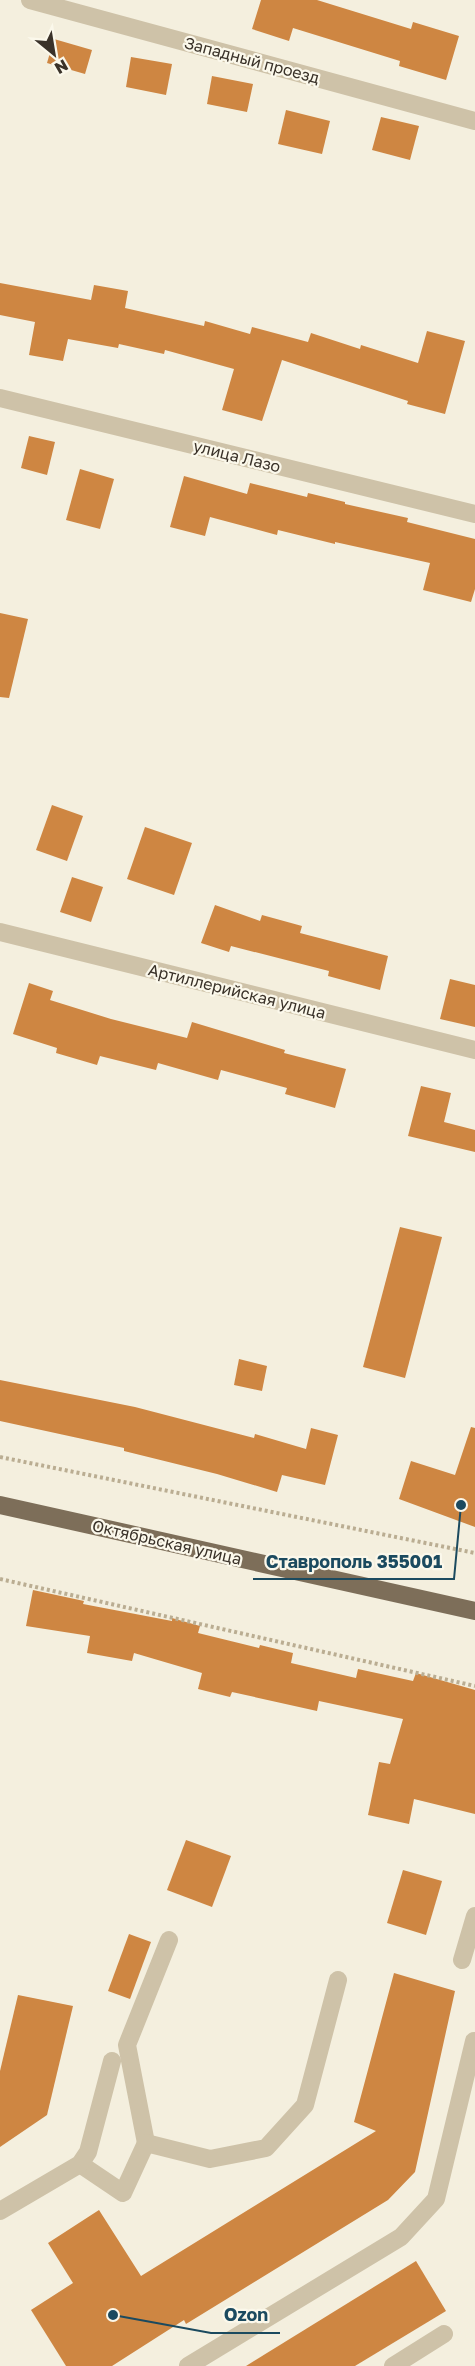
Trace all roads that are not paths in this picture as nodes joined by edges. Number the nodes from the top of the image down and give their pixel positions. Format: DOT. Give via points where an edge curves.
graph roads {
  1 [pos="30,0"];
  2 [pos="475,121"];
  3 [pos="0,398"];
  4 [pos="475,514"];
  5 [pos="0,932"];
  6 [pos="475,1050"];
  7 [pos="0,1505"];
  8 [pos="475,1611"];
  9 [pos="475,1916"];
  10 [pos="169,1940"];
  11 [pos="462,1960"];
  12 [pos="338,1980"];
  13 [pos="474,2041"];
  14 [pos="112,2061"];
  15 [pos="146,2143"];
  16 [pos="80,2164"];
  17 [pos="0,2211"];
  18 [pos="444,2334"];
  19 [pos="188,2366"];
  20 [pos="393,2366"];
  1 -- 2 [label="street, Западный проезд"];
  3 -- 4 [label="street, улица Лазо"];
  5 -- 6 [label="street, Артиллерийская улица"];
  7 -- 8 [label="main road, Октябрьская улица"];
  9 -- 11 [label="street"];
  10 -- 15 [label="street" via="127,2045"];
  12 -- 15 [label="street" via="305,2105 266,2148 210,2159"];
  13 -- 19 [label="street" via="436,2199 401,2237"];
  14 -- 16 [label="street" via="88,2152"];
  15 -- 16 [label="street" via="123,2193"];
  16 -- 17 [label="street"];
  18 -- 20 [label="street"];
}
